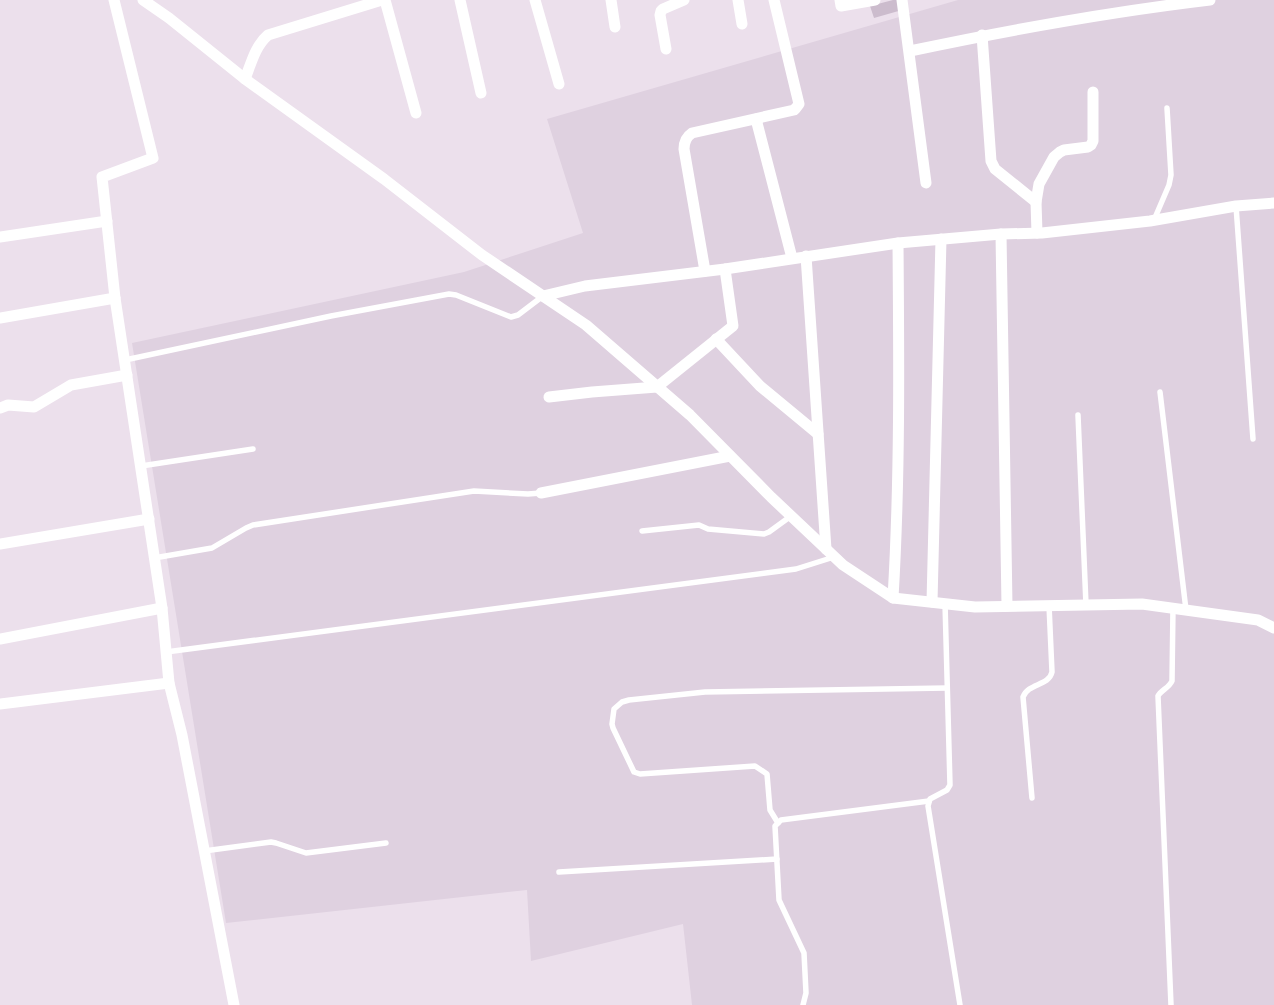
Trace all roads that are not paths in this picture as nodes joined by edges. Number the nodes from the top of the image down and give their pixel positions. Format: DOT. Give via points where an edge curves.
graph roads {
  1 [pos="114,0"];
  2 [pos="143,0"];
  3 [pos="384,0"];
  4 [pos="460,0"];
  5 [pos="535,0"];
  6 [pos="611,0"];
  7 [pos="684,0"];
  8 [pos="738,0"];
  9 [pos="774,0"];
  10 [pos="840,0"];
  11 [pos="875,0"];
  12 [pos="902,0"];
  13 [pos="1210,0"];
  14 [pos="742,24"];
  15 [pos="615,27"];
  16 [pos="982,36"];
  17 [pos="666,49"];
  18 [pos="910,51"];
  19 [pos="245,79"];
  20 [pos="559,84"];
  21 [pos="1093,92"];
  22 [pos="481,93"];
  23 [pos="1168,108"];
  24 [pos="416,113"];
  25 [pos="756,119"];
  26 [pos="926,183"];
  27 [pos="1036,202"];
  28 [pos="1274,203"];
  29 [pos="1236,206"];
  30 [pos="1154,220"];
  31 [pos="107,221"];
  32 [pos="1037,233"];
  33 [pos="1001,234"];
  34 [pos="0,237"];
  35 [pos="941,239"];
  36 [pos="898,243"];
  37 [pos="806,256"];
  38 [pos="792,258"];
  39 [pos="726,269"];
  40 [pos="705,271"];
  41 [pos="543,296"];
  42 [pos="115,298"];
  43 [pos="0,318"];
  44 [pos="716,339"];
  45 [pos="124,360"];
  46 [pos="127,375"];
  47 [pos="657,387"];
  48 [pos="1160,392"];
  49 [pos="549,397"];
  50 [pos="0,408"];
  51 [pos="1078,415"];
  52 [pos="818,434"];
  53 [pos="1253,439"];
  54 [pos="253,449"];
  55 [pos="730,456"];
  56 [pos="141,466"];
  57 [pos="541,494"];
  58 [pos="791,516"];
  59 [pos="149,519"];
  60 [pos="642,531"];
  61 [pos="1,545"];
  62 [pos="826,549"];
  63 [pos="834,556"];
  64 [pos="154,558"];
  65 [pos="893,598"];
  66 [pos="932,602"];
  67 [pos="945,604"];
  68 [pos="1086,605"];
  69 [pos="1007,606"];
  70 [pos="1049,606"];
  71 [pos="162,608"];
  72 [pos="1173,608"];
  73 [pos="1186,610"];
  74 [pos="1274,628"];
  75 [pos="0,639"];
  76 [pos="166,652"];
  77 [pos="169,683"];
  78 [pos="947,688"];
  79 [pos="0,704"];
  80 [pos="1032,798"];
  81 [pos="928,801"];
  82 [pos="778,823"];
  83 [pos="386,843"];
  84 [pos="204,851"];
  85 [pos="777,859"];
  86 [pos="559,872"];
  87 [pos="234,1005"];
  88 [pos="803,1005"];
  89 [pos="960,1005"];
  90 [pos="1171,1005"];
  1 -- 31 [label="street" via="153,158 102,177"];
  2 -- 19 [label="street"];
  3 -- 19 [label="street" via="268,35 258,46"];
  3 -- 24 [label="street"];
  4 -- 22 [label="street"];
  5 -- 20 [label="street"];
  6 -- 15 [label="street"];
  7 -- 17 [label="street" via="661,11"];
  8 -- 14 [label="street"];
  9 -- 25 [label="street" via="799,104 794,110"];
  10 -- 11 [label="street" via="841,6"];
  12 -- 18 [label="street"];
  13 -- 16 [label="street"];
  16 -- 18 [label="street"];
  16 -- 27 [label="street" via="991,161 995,169"];
  18 -- 26 [label="street"];
  19 -- 41 [label="street" via="482,255"];
  21 -- 27 [label="street" via="1091,145 1056,154 1040,184"];
  23 -- 30 [label="lane" via="1171,175"];
  25 -- 38 [label="street"];
  25 -- 40 [label="street" via="692,133 684,144"];
  27 -- 32 [label="street"];
  28 -- 29 [label="street"];
  29 -- 30 [label="street"];
  29 -- 53 [label="lane"];
  30 -- 32 [label="street"];
  31 -- 34 [label="street"];
  31 -- 42 [label="street"];
  32 -- 33 [label="street"];
  33 -- 35 [label="street"];
  33 -- 69 [label="street"];
  35 -- 36 [label="street"];
  35 -- 66 [label="street"];
  36 -- 37 [label="street"];
  36 -- 65 [label="street" via="897,528"];
  37 -- 38 [label="street"];
  37 -- 52 [label="street"];
  38 -- 39 [label="street"];
  39 -- 40 [label="street"];
  39 -- 44 [label="street" via="733,326"];
  40 -- 41 [label="street" via="585,286"];
  41 -- 45 [label="lane" via="518,315 511,317 449,294"];
  41 -- 47 [label="street" via="586,325"];
  42 -- 43 [label="street"];
  42 -- 45 [label="street"];
  44 -- 47 [label="street"];
  44 -- 52 [label="street" via="756,382"];
  45 -- 46 [label="street"];
  46 -- 50 [label="street" via="71,385 34,407 8,405"];
  46 -- 56 [label="street"];
  47 -- 49 [label="street"];
  47 -- 55 [label="street"];
  48 -- 73 [label="lane"];
  51 -- 68 [label="lane"];
  52 -- 62 [label="street"];
  54 -- 56 [label="lane"];
  55 -- 57 [label="street"];
  55 -- 58 [label="street"];
  56 -- 59 [label="street"];
  57 -- 64 [label="lane" via="474,491 268,522 249,526 212,548"];
  58 -- 60 [label="lane" via="764,534 708,529 699,524"];
  58 -- 62 [label="street"];
  59 -- 61 [label="street"];
  59 -- 64 [label="street"];
  62 -- 63 [label="street"];
  63 -- 65 [label="street" via="843,565"];
  63 -- 76 [label="lane" via="796,569"];
  64 -- 71 [label="street"];
  65 -- 66 [label="street"];
  66 -- 67 [label="street"];
  67 -- 69 [label="street" via="975,607"];
  67 -- 78 [label="lane"];
  68 -- 70 [label="street"];
  68 -- 72 [label="street" via="1142,604"];
  69 -- 70 [label="street"];
  70 -- 80 [label="lane" via="1052,676 1027,691 1023,699"];
  71 -- 75 [label="street"];
  71 -- 76 [label="street"];
  72 -- 73 [label="street"];
  72 -- 90 [label="lane" via="1172,681 1158,696"];
  73 -- 74 [label="street" via="1258,620"];
  76 -- 77 [label="street"];
  77 -- 79 [label="street"];
  77 -- 84 [label="street" via="182,735"];
  78 -- 81 [label="lane" via="950,785 947,790"];
  78 -- 82 [label="lane" via="705,692 629,700 614,709 613,728 634,772 640,774 755,766 767,774 770,810"];
  81 -- 82 [label="lane" via="781,820"];
  81 -- 89 [label="lane"];
  82 -- 85 [label="lane" via="774,830"];
  83 -- 84 [label="lane" via="306,853 272,842"];
  84 -- 87 [label="street"];
  85 -- 86 [label="lane"];
  85 -- 88 [label="lane" via="779,900 804,953 806,992"];
}
